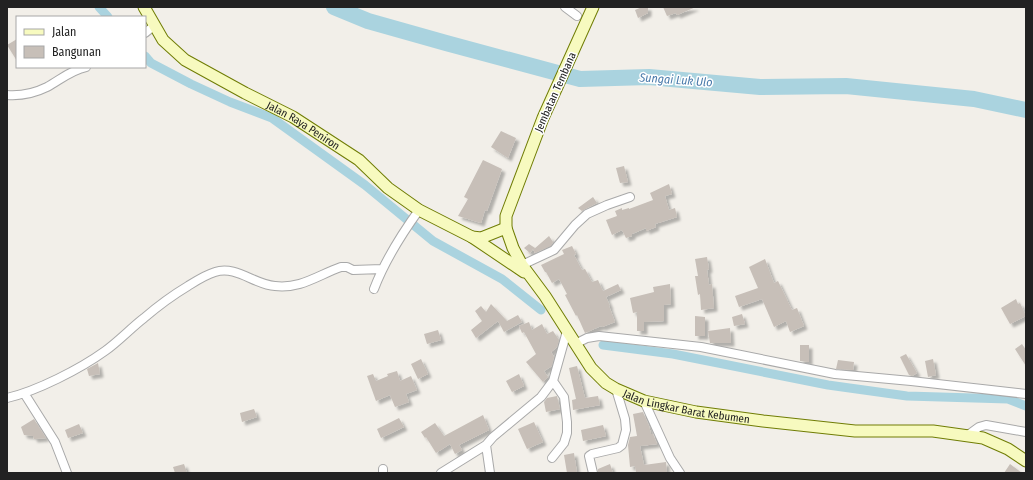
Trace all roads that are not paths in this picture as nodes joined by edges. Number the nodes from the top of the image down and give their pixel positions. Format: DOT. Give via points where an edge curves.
graph roads {
  1 [pos="144,7"];
  2 [pos="566,7"];
  3 [pos="593,7"];
  4 [pos="578,16"];
  5 [pos="155,25"];
  6 [pos="146,32"];
  7 [pos="83,68"];
  8 [pos="7,95"];
  9 [pos="528,155"];
  10 [pos="630,197"];
  11 [pos="419,210"];
  12 [pos="506,228"];
  13 [pos="472,237"];
  14 [pos="522,265"];
  15 [pos="382,269"];
  16 [pos="531,276"];
  17 [pos="374,289"];
  18 [pos="567,331"];
  19 [pos="575,344"];
  20 [pos="553,381"];
  21 [pos="616,389"];
  22 [pos="24,394"];
  23 [pos="1026,394"];
  24 [pos="7,398"];
  25 [pos="644,401"];
  26 [pos="1026,432"];
  27 [pos="968,435"];
  28 [pos="486,445"];
  29 [pos="552,458"];
  30 [pos="1026,461"];
  31 [pos="67,473"];
  32 [pos="442,473"];
  33 [pos="490,473"];
  34 [pos="593,473"];
  35 [pos="680,473"];
  1 -- 5 [label="main road, Jalan Raya Peniron"];
  2 -- 4 [label="street"];
  3 -- 9 [label="main road, Jembatan Tembana" via="554,90"];
  5 -- 6 [label="street"];
  5 -- 11 [label="main road, Jalan Raya Peniron" via="162,40 185,60 293,117 359,160 388,188"];
  7 -- 8 [label="street" via="34,93"];
  9 -- 12 [label="main road, Jalan Lingkar Barat Kebumen" via="506,216"];
  10 -- 14 [label="street" via="587,214 554,250"];
  11 -- 13 [label="main road, Jalan Raya Peniron"];
  11 -- 15 [label="street" via="402,233"];
  12 -- 13 [label="main road" via="481,238"];
  12 -- 14 [label="main road, Jalan Lingkar Barat Kebumen"];
  13 -- 16 [label="main road, Jalan Raya Peniron"];
  14 -- 16 [label="main road, Jalan Lingkar Barat Kebumen"];
  15 -- 17 [label="street"];
  15 -- 22 [label="street" via="353,270 341,267 300,284 284,287 264,284 233,271 215,272 173,295 105,351 76,369"];
  16 -- 18 [label="main road, Jalan Lingkar Barat Kebumen"];
  18 -- 19 [label="main road, Jalan Lingkar Barat Kebumen"];
  18 -- 20 [label="street"];
  19 -- 21 [label="main road, Jalan Lingkar Barat Kebumen" via="591,368"];
  19 -- 23 [label="street" via="599,336 701,347 835,374"];
  20 -- 28 [label="street" via="541,397"];
  20 -- 29 [label="street" via="564,397 567,422 564,443"];
  21 -- 25 [label="main road, Jalan Lingkar Barat Kebumen"];
  21 -- 34 [label="street" via="625,419 626,430 622,445 589,456"];
  22 -- 24 [label="street"];
  22 -- 31 [label="street" via="55,442"];
  25 -- 27 [label="main road, Jalan Lingkar Barat Kebumen" via="696,412 848,430 933,431"];
  25 -- 35 [label="street" via="670,458"];
  26 -- 27 [label="street" via="986,425"];
  27 -- 30 [label="main road, Jalan Lingkar Barat Kebumen" via="1008,449"];
  28 -- 32 [label="street"];
  28 -- 33 [label="street"];
}
